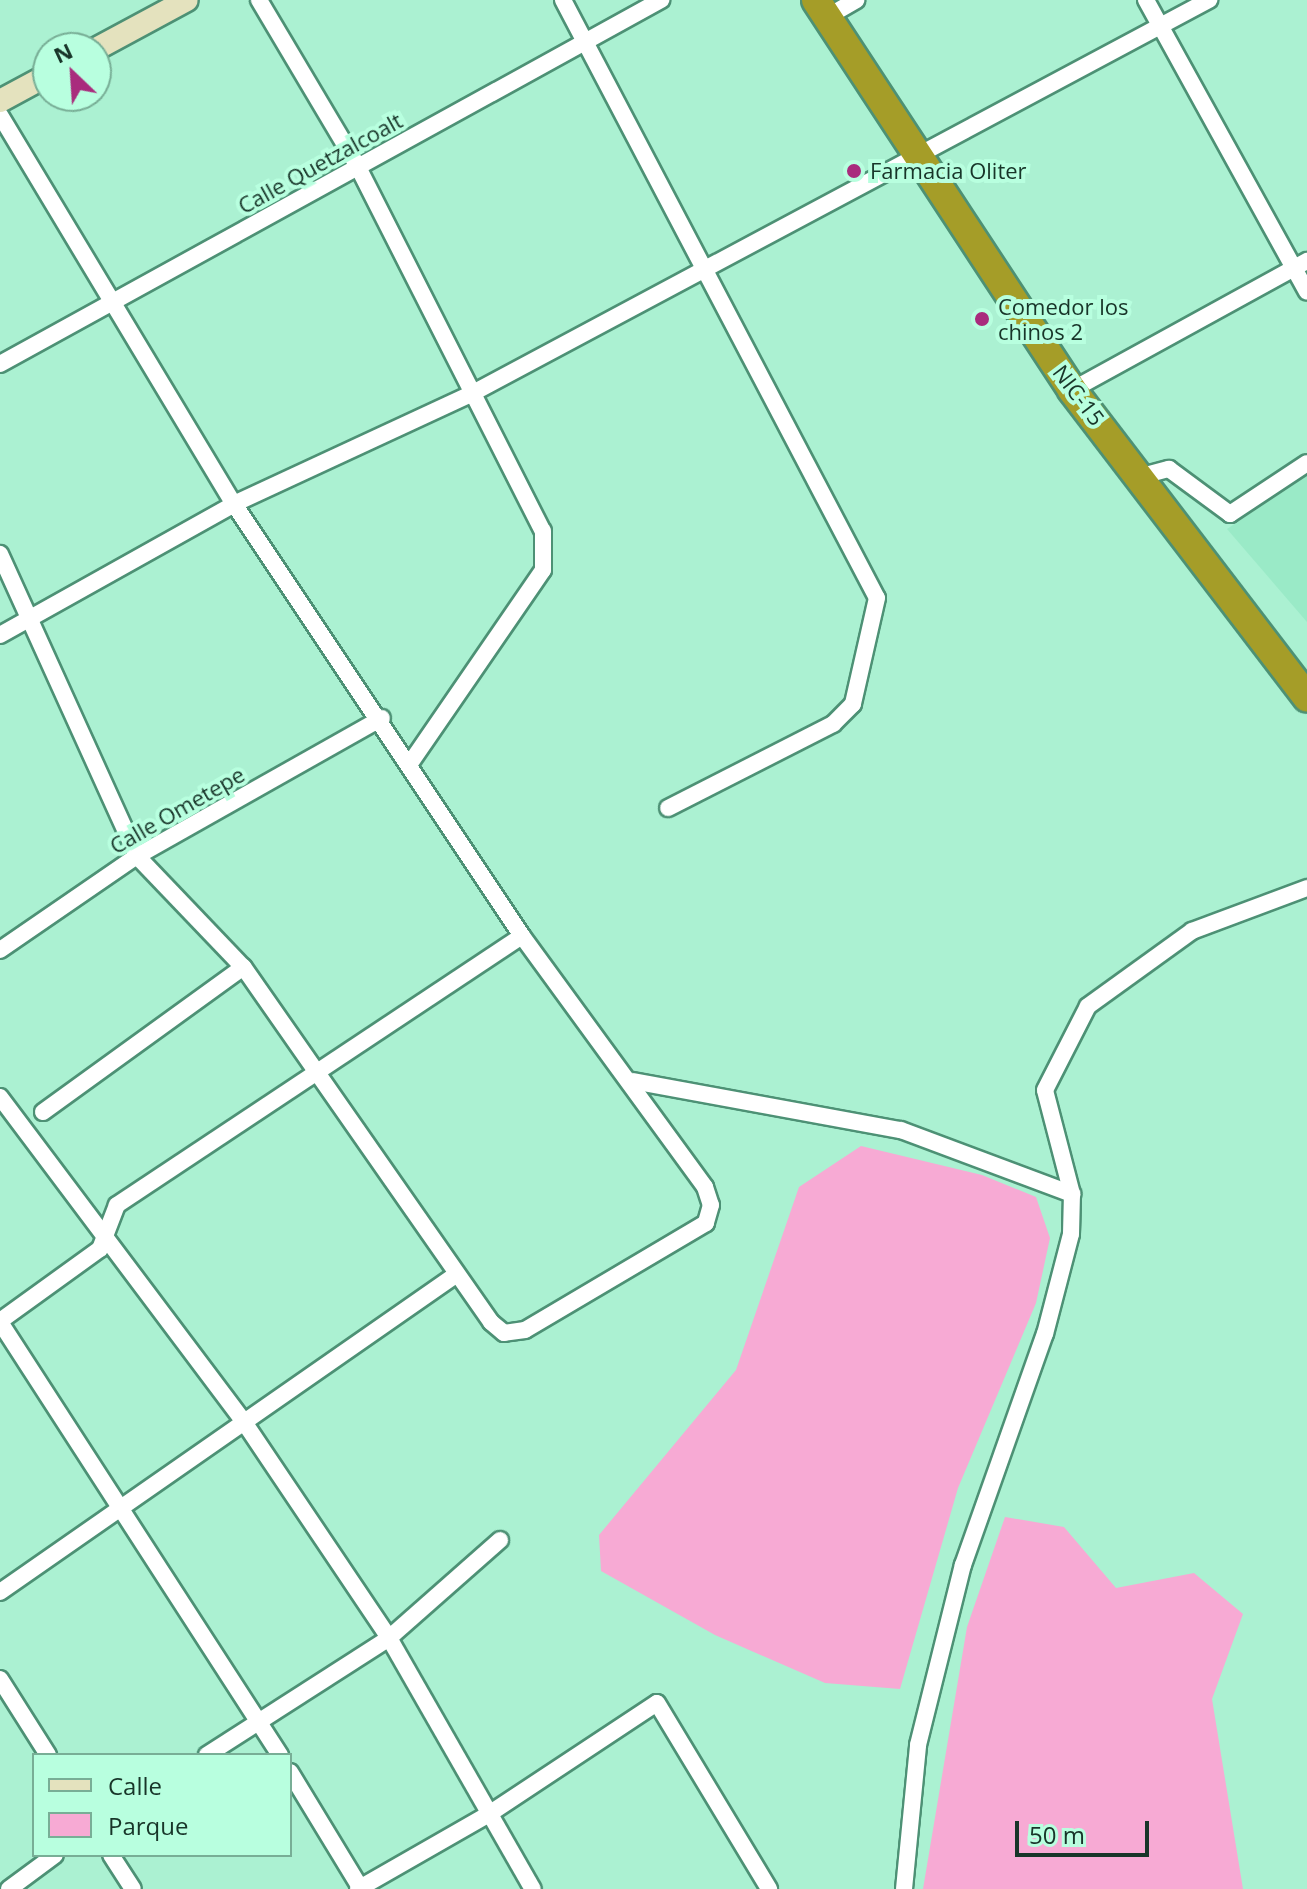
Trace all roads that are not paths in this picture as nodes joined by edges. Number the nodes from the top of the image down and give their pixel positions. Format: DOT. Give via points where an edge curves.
graph roads {
  1 [pos="187,0"];
  2 [pos="259,0"];
  3 [pos="563,0"];
  4 [pos="661,0"];
  5 [pos="856,0"];
  6 [pos="1146,0"];
  7 [pos="1209,0"];
  8 [pos="822,9"];
  9 [pos="1159,24"];
  10 [pos="112,40"];
  11 [pos="584,42"];
  12 [pos="32,84"];
  13 [pos="0,101"];
  14 [pos="0,115"];
  15 [pos="918,156"];
  16 [pos="358,167"];
  17 [pos="1300,264"];
  18 [pos="701,273"];
  19 [pos="1307,292"];
  20 [pos="109,304"];
  21 [pos="0,364"];
  22 [pos="1072,390"];
  23 [pos="471,394"];
  24 [pos="1307,463"];
  25 [pos="1142,476"];
  26 [pos="234,504"];
  27 [pos="0,554"];
  28 [pos="31,618"];
  29 [pos="0,635"];
  30 [pos="1307,697"];
  31 [pos="382,718"];
  32 [pos="411,762"];
  33 [pos="668,808"];
  34 [pos="137,856"];
  35 [pos="1307,888"];
  36 [pos="522,936"];
  37 [pos="0,950"];
  38 [pos="243,967"];
  39 [pos="312,1070"];
  40 [pos="633,1081"];
  41 [pos="0,1097"];
  42 [pos="43,1112"];
  43 [pos="1072,1194"];
  44 [pos="108,1236"];
  45 [pos="454,1276"];
  46 [pos="0,1322"];
  47 [pos="244,1422"];
  48 [pos="125,1509"];
  49 [pos="500,1540"];
  50 [pos="0,1592"];
  51 [pos="389,1638"];
  52 [pos="0,1679"];
  53 [pos="259,1722"];
  54 [pos="47,1753"];
  55 [pos="210,1753"];
  56 [pos="279,1753"];
  57 [pos="292,1775"];
  58 [pos="489,1814"];
  59 [pos="52,1857"];
  60 [pos="112,1857"];
  61 [pos="761,1887"];
  62 [pos="9,1889"];
  63 [pos="133,1889"];
  64 [pos="360,1889"];
  65 [pos="533,1889"];
  66 [pos="904,1889"];
  1 -- 10 [label="main road"];
  2 -- 16 [label="street"];
  3 -- 11 [label="street"];
  4 -- 11 [label="street, Calle Quetzalcoalt"];
  5 -- 8 [label="street"];
  6 -- 9 [label="street"];
  7 -- 9 [label="street"];
  8 -- 15 [label="highway, NIC-15 / NIC-15"];
  9 -- 15 [label="street"];
  9 -- 17 [label="street"];
  11 -- 16 [label="street, Calle Quetzalcoalt"];
  11 -- 18 [label="street"];
  12 -- 13 [label="main road"];
  14 -- 20 [label="street"];
  15 -- 18 [label="street"];
  15 -- 22 [label="highway, NIC-15 / NIC-15"];
  16 -- 20 [label="street, Calle Quetzalcoalt"];
  16 -- 23 [label="street"];
  17 -- 19 [label="street"];
  17 -- 22 [label="street"];
  18 -- 23 [label="street"];
  18 -- 33 [label="street" via="877,598 877,617 853,704 833,724"];
  20 -- 21 [label="street, Calle Quetzalcoalt"];
  20 -- 26 [label="street"];
  22 -- 25 [label="highway, NIC-15 / NIC-15"];
  23 -- 26 [label="street"];
  23 -- 32 [label="street" via="543,531 543,570"];
  24 -- 25 [label="street" via="1230,514 1169,469"];
  25 -- 30 [label="highway, NIC-15 / NIC-15"];
  26 -- 28 [label="street"];
  26 -- 31 [label="street"];
  27 -- 28 [label="street"];
  28 -- 29 [label="street"];
  28 -- 34 [label="street"];
  31 -- 32 [label="street"];
  31 -- 34 [label="street, Calle Ometepe"];
  32 -- 36 [label="street"];
  34 -- 37 [label="street, Calle Ometepe"];
  34 -- 38 [label="street"];
  35 -- 43 [label="street" via="1192,931 1088,1006 1045,1090"];
  36 -- 39 [label="street"];
  36 -- 40 [label="street"];
  38 -- 39 [label="street"];
  38 -- 42 [label="street"];
  39 -- 44 [label="street" via="117,1205"];
  39 -- 45 [label="street"];
  40 -- 43 [label="street" via="901,1130"];
  40 -- 45 [label="street" via="705,1187 711,1205 706,1223 525,1330 504,1333"];
  41 -- 44 [label="street"];
  43 -- 66 [label="street" via="1071,1234 1045,1334 963,1565 918,1745"];
  44 -- 46 [label="street"];
  44 -- 47 [label="street"];
  45 -- 47 [label="street"];
  46 -- 48 [label="street"];
  47 -- 48 [label="street"];
  47 -- 51 [label="street"];
  48 -- 50 [label="street"];
  48 -- 53 [label="street"];
  49 -- 51 [label="street"];
  51 -- 53 [label="street"];
  51 -- 58 [label="street"];
  52 -- 54 [label="street"];
  53 -- 55 [label="street"];
  53 -- 56 [label="street"];
  57 -- 64 [label="street"];
  58 -- 61 [label="street" via="657,1703"];
  58 -- 64 [label="street"];
  58 -- 65 [label="street"];
  59 -- 62 [label="street"];
  60 -- 63 [label="street"];
}
